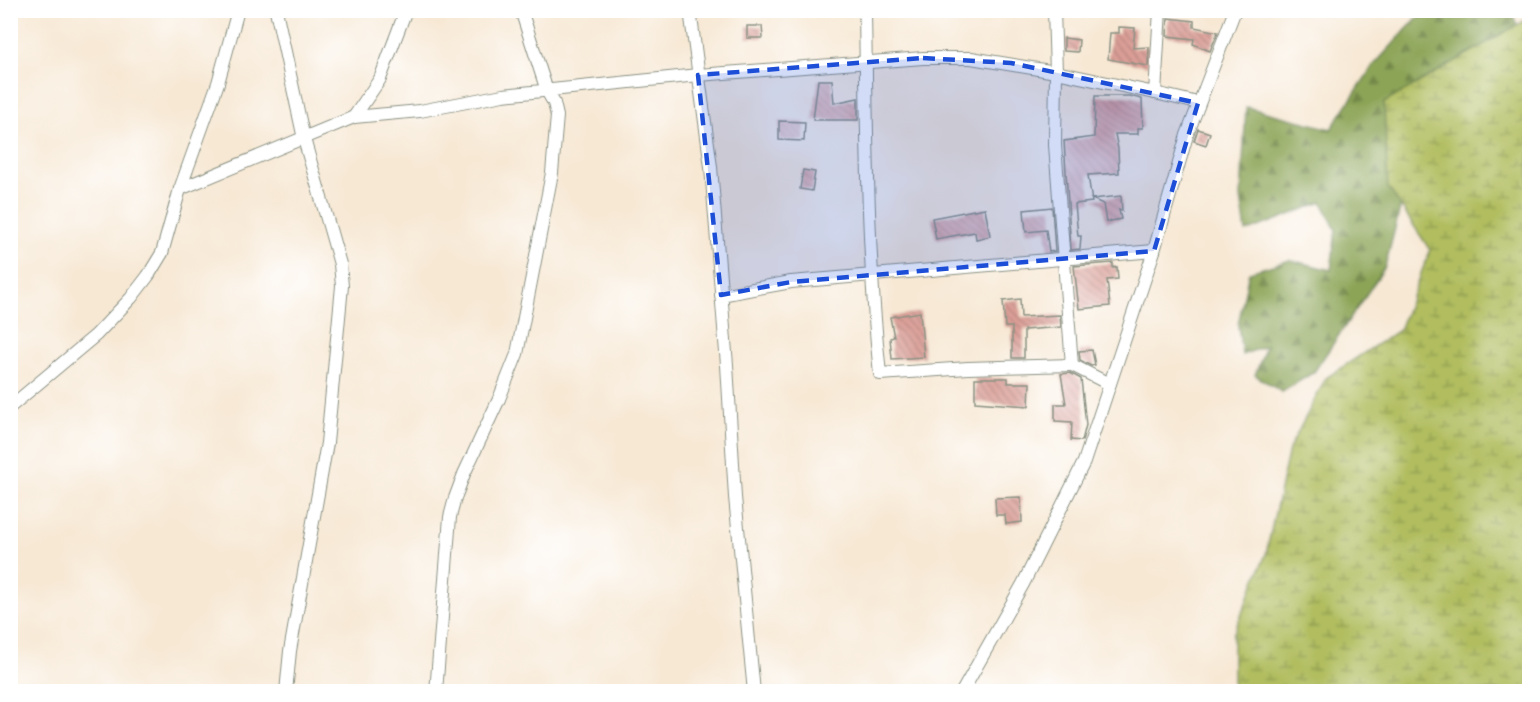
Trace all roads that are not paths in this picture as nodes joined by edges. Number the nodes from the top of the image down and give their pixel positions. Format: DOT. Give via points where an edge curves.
graph roads {
  1 [pos="238,10"];
  2 [pos="276,10"];
  3 [pos="406,10"];
  4 [pos="521,10"];
  5 [pos="690,10"];
  6 [pos="865,10"];
  7 [pos="1054,10"];
  8 [pos="1160,10"];
  9 [pos="1235,10"];
  10 [pos="865,63"];
  11 [pos="1056,72"];
  12 [pos="698,75"];
  13 [pos="547,91"];
  14 [pos="1155,93"];
  15 [pos="1198,103"];
  16 [pos="354,117"];
  17 [pos="304,139"];
  18 [pos="180,189"];
  19 [pos="1154,250"];
  20 [pos="1064,259"];
  21 [pos="871,276"];
  22 [pos="721,295"];
  23 [pos="1072,365"];
  24 [pos="1109,384"];
  25 [pos="10,407"];
  26 [pos="286,692"];
  27 [pos="436,692"];
  28 [pos="754,692"];
  29 [pos="962,692"];
  1 -- 18 [label="street" via="218,83"];
  2 -- 17 [label="street"];
  3 -- 16 [label="street" via="380,79"];
  4 -- 13 [label="street"];
  5 -- 12 [label="street"];
  6 -- 10 [label="street"];
  7 -- 11 [label="street"];
  8 -- 14 [label="street"];
  9 -- 15 [label="street"];
  10 -- 11 [label="street" via="971,58"];
  10 -- 12 [label="street"];
  10 -- 21 [label="street"];
  11 -- 14 [label="street"];
  11 -- 20 [label="street" via="1055,145"];
  12 -- 13 [label="street"];
  12 -- 22 [label="street" via="709,147"];
  13 -- 16 [label="street"];
  13 -- 27 [label="street" via="557,116 552,173 517,354 454,498"];
  14 -- 15 [label="street"];
  15 -- 19 [label="street"];
  16 -- 17 [label="street"];
  17 -- 18 [label="street"];
  17 -- 26 [label="street" via="340,264 342,286 327,443"];
  18 -- 25 [label="street" via="162,253 131,298 96,335"];
  19 -- 20 [label="street"];
  19 -- 24 [label="street"];
  20 -- 21 [label="street"];
  20 -- 23 [label="street"];
  21 -- 22 [label="street" via="790,282"];
  21 -- 23 [label="street" via="880,374"];
  22 -- 28 [label="street"];
  23 -- 24 [label="street"];
  24 -- 29 [label="street" via="1074,485"];
}
